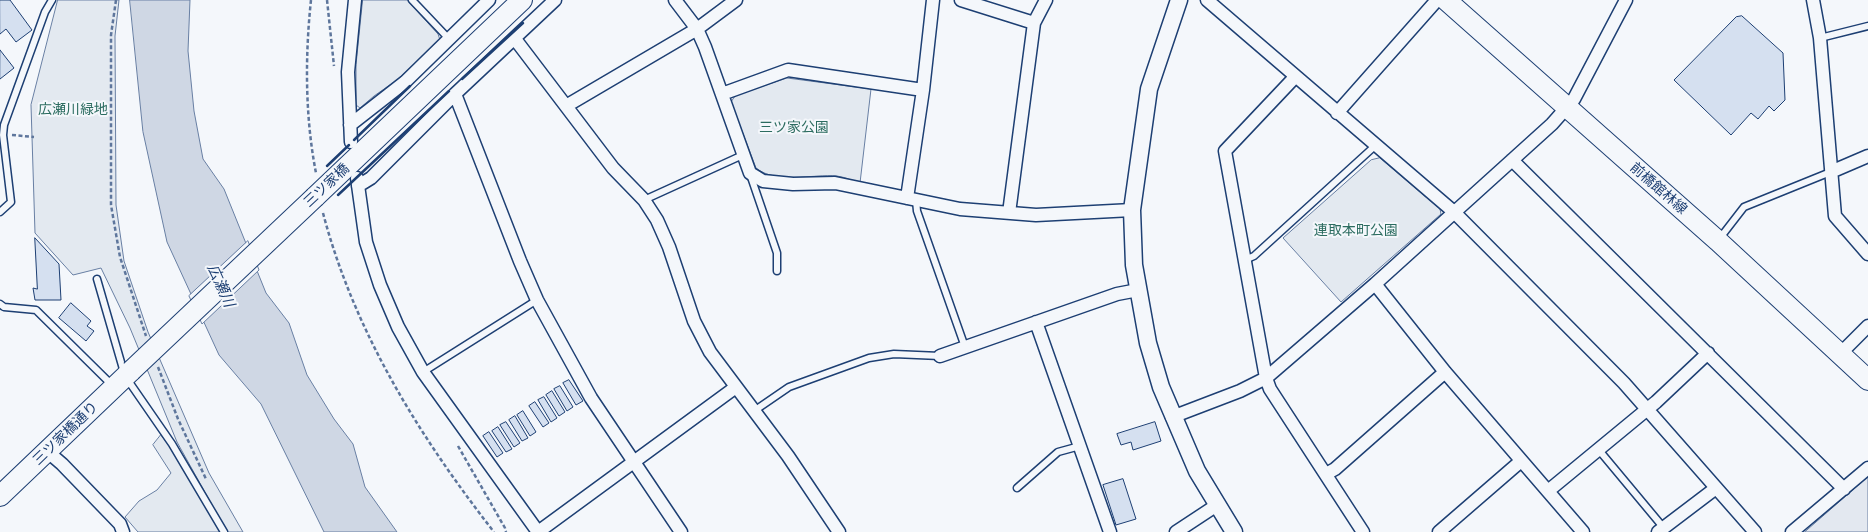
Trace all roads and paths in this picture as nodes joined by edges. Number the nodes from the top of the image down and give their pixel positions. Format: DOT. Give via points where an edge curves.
graph roads {
  1 [pos="52,0"];
  2 [pos="116,0"];
  3 [pos="311,0"];
  4 [pos="327,0"];
  5 [pos="355,0"];
  6 [pos="412,0"];
  7 [pos="522,0"];
  8 [pos="556,0"];
  9 [pos="674,0"];
  10 [pos="736,0"];
  11 [pos="933,0"];
  12 [pos="961,0"];
  13 [pos="1046,0"];
  14 [pos="1179,0"];
  15 [pos="1207,0"];
  16 [pos="1437,0"];
  17 [pos="1446,0"];
  18 [pos="1626,0"];
  19 [pos="1813,0"];
  20 [pos="486,1"];
  21 [pos="1034,23"];
  22 [pos="1868,26"];
  23 [pos="697,29"];
  24 [pos="1820,38"];
  25 [pos="516,39"];
  26 [pos="450,40"];
  27 [pos="334,67"];
  28 [pos="1295,77"];
  29 [pos="923,90"];
  30 [pos="454,94"];
  31 [pos="722,94"];
  32 [pos="566,106"];
  33 [pos="1567,108"];
  34 [pos="1337,113"];
  35 [pos="350,125"];
  36 [pos="3,134"];
  37 [pos="34,137"];
  38 [pos="351,142"];
  39 [pos="1376,145"];
  40 [pos="745,154"];
  41 [pos="1868,156"];
  42 [pos="1512,160"];
  43 [pos="1833,171"];
  44 [pos="750,173"];
  45 [pos="318,195"];
  46 [pos="912,199"];
  47 [pos="644,200"];
  48 [pos="1132,210"];
  49 [pos="0,212"];
  50 [pos="1454,212"];
  51 [pos="1009,213"];
  52 [pos="1718,241"];
  53 [pos="1868,254"];
  54 [pos="1245,260"];
  55 [pos="777,271"];
  56 [pos="97,279"];
  57 [pos="1375,284"];
  58 [pos="1138,290"];
  59 [pos="537,300"];
  60 [pos="0,304"];
  61 [pos="1036,322"];
  62 [pos="1868,326"];
  63 [pos="146,338"];
  64 [pos="965,347"];
  65 [pos="1708,353"];
  66 [pos="1841,353"];
  67 [pos="940,356"];
  68 [pos="156,363"];
  69 [pos="423,372"];
  70 [pos="1445,372"];
  71 [pos="123,378"];
  72 [pos="1266,378"];
  73 [pos="1868,380"];
  74 [pos="736,387"];
  75 [pos="1647,409"];
  76 [pos="754,411"];
  77 [pos="1172,417"];
  78 [pos="456,441"];
  79 [pos="1080,446"];
  80 [pos="1598,450"];
  81 [pos="48,452"];
  82 [pos="1521,460"];
  83 [pos="634,461"];
  84 [pos="1868,468"];
  85 [pos="1326,474"];
  86 [pos="209,486"];
  87 [pos="1017,488"];
  88 [pos="1716,488"];
  89 [pos="1844,489"];
  90 [pos="1548,491"];
  91 [pos="0,496"];
  92 [pos="1217,505"];
  93 [pos="1661,530"];
  94 [pos="123,532"];
  95 [pos="224,532"];
  96 [pos="494,532"];
  97 [pos="506,532"];
  98 [pos="538,532"];
  99 [pos="681,532"];
  100 [pos="839,532"];
  101 [pos="1110,532"];
  102 [pos="1176,532"];
  103 [pos="1234,532"];
  104 [pos="1363,532"];
  105 [pos="1439,532"];
  106 [pos="1582,532"];
  107 [pos="1755,532"];
  108 [pos="1792,532"];
  1 -- 36 [label="lane"];
  2 -- 63 [label="path" via="112,36 111,205 120,257"];
  3 -- 45 [label="path" via="310,133"];
  4 -- 27 [label="path"];
  5 -- 35 [label="street" via="348,72"];
  6 -- 26 [label="lane"];
  7 -- 45 [label="main road, 三ツ家橋"];
  8 -- 25 [label="street"];
  9 -- 23 [label="street"];
  10 -- 23 [label="street"];
  11 -- 29 [label="street"];
  12 -- 21 [label="street"];
  13 -- 21 [label="street"];
  14 -- 48 [label="street" via="1148,89"];
  15 -- 28 [label="street"];
  16 -- 34 [label="street"];
  17 -- 33 [label="main road, 前橋館林線"];
  18 -- 33 [label="street"];
  19 -- 24 [label="street"];
  20 -- 26 [label="street"];
  21 -- 51 [label="street"];
  22 -- 24 [label="lane"];
  23 -- 31 [label="street"];
  23 -- 32 [label="street"];
  24 -- 43 [label="street"];
  25 -- 30 [label="street"];
  25 -- 32 [label="street"];
  26 -- 35 [label="street" via="405,82"];
  28 -- 34 [label="street"];
  28 -- 54 [label="street" via="1225,151"];
  29 -- 31 [label="street" via="788,70"];
  29 -- 46 [label="street"];
  30 -- 59 [label="street"];
  30 -- 69 [label="street" via="371,178 357,182 366,242 380,285"];
  31 -- 40 [label="street"];
  32 -- 47 [label="street" via="613,168"];
  33 -- 42 [label="street"];
  33 -- 52 [label="main road, 前橋館林線"];
  34 -- 39 [label="street"];
  35 -- 38 [label="street"];
  36 -- 37 [label="path"];
  36 -- 49 [label="lane" via="11,202"];
  39 -- 50 [label="street"];
  39 -- 54 [label="lane" via="1254,256"];
  40 -- 44 [label="street"];
  40 -- 47 [label="lane"];
  41 -- 43 [label="street"];
  42 -- 50 [label="street"];
  42 -- 65 [label="street"];
  43 -- 52 [label="lane" via="1744,207"];
  43 -- 53 [label="street" via="1835,216"];
  44 -- 46 [label="street" via="763,181 835,183"];
  44 -- 55 [label="lane" via="777,253"];
  45 -- 71 [label="main road, 三ツ家橋, bridge"];
  45 -- 96 [label="path" via="343,280 364,329 424,434"];
  46 -- 51 [label="street" via="960,209"];
  46 -- 64 [label="lane"];
  47 -- 74 [label="street" via="669,248 694,321 710,352"];
  48 -- 51 [label="street" via="1036,215"];
  48 -- 58 [label="street"];
  50 -- 57 [label="street"];
  50 -- 75 [label="street"];
  52 -- 66 [label="main road, 前橋館林線"];
  54 -- 72 [label="street"];
  56 -- 71 [label="lane"];
  57 -- 70 [label="street"];
  57 -- 72 [label="street"];
  58 -- 61 [label="street"];
  58 -- 77 [label="street" via="1153,361"];
  59 -- 69 [label="lane"];
  59 -- 83 [label="street" via="591,398"];
  60 -- 71 [label="lane" via="36,310"];
  61 -- 64 [label="street"];
  61 -- 79 [label="street"];
  62 -- 66 [label="street"];
  64 -- 67 [label="street"];
  65 -- 75 [label="street"];
  65 -- 89 [label="street"];
  66 -- 73 [label="main road, 前橋館林線"];
  67 -- 76 [label="lane" via="894,354 869,358 789,387"];
  68 -- 86 [label="path"];
  69 -- 98 [label="street"];
  70 -- 82 [label="street"];
  70 -- 85 [label="street"];
  71 -- 81 [label="main road, 三ツ家橋通り"];
  71 -- 95 [label="lane" via="172,444"];
  72 -- 77 [label="street"];
  72 -- 85 [label="street"];
  74 -- 76 [label="street"];
  74 -- 83 [label="street"];
  75 -- 80 [label="street"];
  75 -- 88 [label="street"];
  76 -- 100 [label="street"];
  77 -- 92 [label="street"];
  78 -- 97 [label="path"];
  79 -- 87 [label="lane" via="1058,452"];
  79 -- 101 [label="street"];
  80 -- 90 [label="street"];
  80 -- 93 [label="lane"];
  81 -- 91 [label="main road, 三ツ家橋通り"];
  81 -- 94 [label="street" via="120,524"];
  82 -- 90 [label="street"];
  82 -- 105 [label="street"];
  83 -- 98 [label="street"];
  83 -- 99 [label="street"];
  84 -- 89 [label="street"];
  85 -- 104 [label="street"];
  88 -- 93 [label="street"];
  88 -- 107 [label="street"];
  89 -- 108 [label="street"];
  90 -- 106 [label="street"];
  92 -- 102 [label="street"];
  92 -- 103 [label="street"];
}
